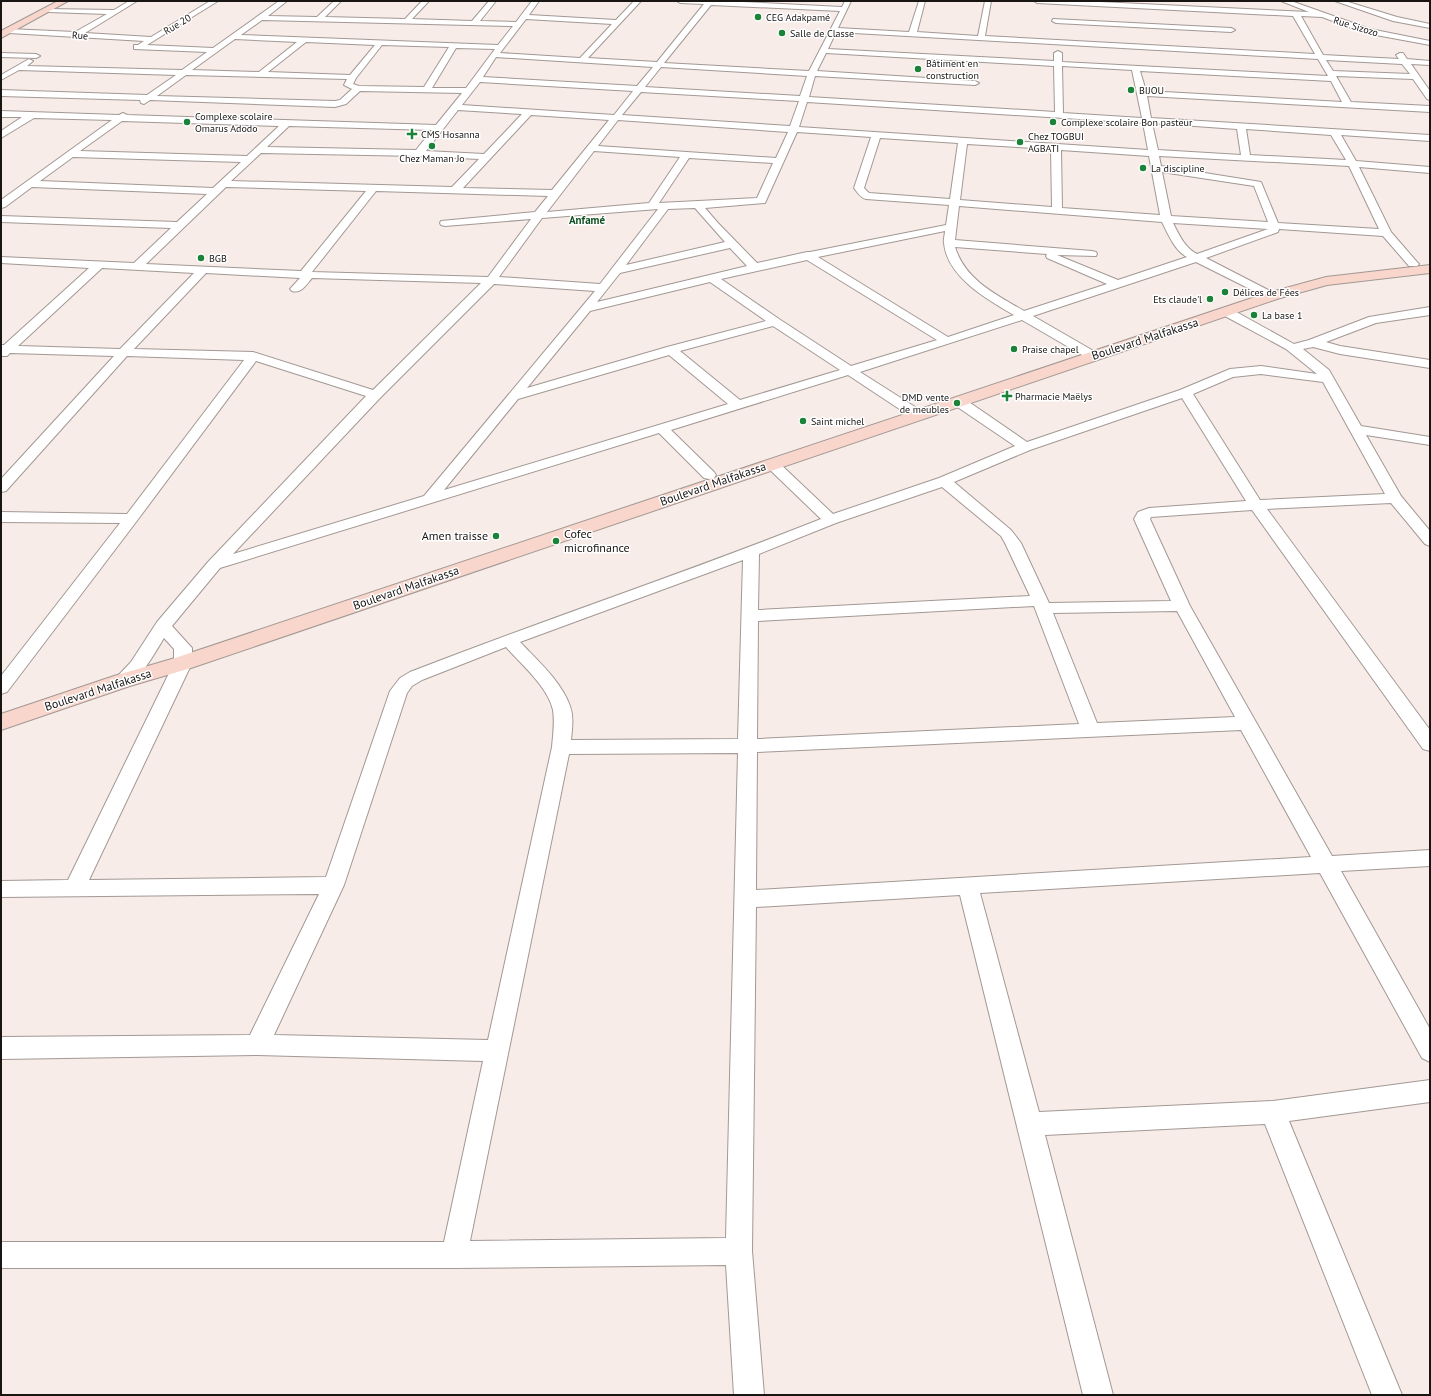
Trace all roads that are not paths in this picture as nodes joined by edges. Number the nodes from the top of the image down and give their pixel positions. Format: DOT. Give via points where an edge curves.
graph roads {
  1 [pos="55,1"];
  2 [pos="64,1"];
  3 [pos="134,1"];
  4 [pos="215,1"];
  5 [pos="284,1"];
  6 [pos="338,1"];
  7 [pos="426,1"];
  8 [pos="494,1"];
  9 [pos="536,1"];
  10 [pos="638,1"];
  11 [pos="680,1"];
  12 [pos="848,1"];
  13 [pos="922,1"];
  14 [pos="988,1"];
  15 [pos="1037,1"];
  16 [pos="1284,1"];
  17 [pos="1338,1"];
  18 [pos="709,2"];
  19 [pos="1127,3"];
  20 [pos="777,4"];
  21 [pos="845,9"];
  22 [pos="48,10"];
  23 [pos="115,12"];
  24 [pos="1296,14"];
  25 [pos="1322,15"];
  26 [pos="523,17"];
  27 [pos="262,18"];
  28 [pos="318,19"];
  29 [pos="1057,19"];
  30 [pos="356,20"];
  31 [pos="406,22"];
  32 [pos="616,22"];
  33 [pos="474,23"];
  34 [pos="517,24"];
  35 [pos="1430,26"];
  36 [pos="1230,27"];
  37 [pos="835,30"];
  38 [pos="1368,31"];
  39 [pos="4,32"];
  40 [pos="76,35"];
  41 [pos="912,35"];
  42 [pos="234,37"];
  43 [pos="981,38"];
  44 [pos="152,39"];
  45 [pos="304,40"];
  46 [pos="330,41"];
  47 [pos="1430,42"];
  48 [pos="380,43"];
  49 [pos="454,45"];
  50 [pos="1395,46"];
  51 [pos="1430,46"];
  52 [pos="126,47"];
  53 [pos="139,47"];
  54 [pos="500,47"];
  55 [pos="214,50"];
  56 [pos="824,51"];
  57 [pos="1,55"];
  58 [pos="494,55"];
  59 [pos="1320,58"];
  60 [pos="583,59"];
  61 [pos="1238,61"];
  62 [pos="1212,62"];
  63 [pos="1404,62"];
  64 [pos="1430,63"];
  65 [pos="657,64"];
  66 [pos="1059,64"];
  67 [pos="19,68"];
  68 [pos="1135,68"];
  69 [pos="180,73"];
  70 [pos="812,74"];
  71 [pos="260,75"];
  72 [pos="976,75"];
  73 [pos="1332,76"];
  74 [pos="352,77"];
  75 [pos="1,78"];
  76 [pos="1417,78"];
  77 [pos="478,79"];
  78 [pos="358,88"];
  79 [pos="426,90"];
  80 [pos="637,90"];
  81 [pos="468,91"];
  82 [pos="1,93"];
  83 [pos="1142,93"];
  84 [pos="1430,97"];
  85 [pos="147,98"];
  86 [pos="804,100"];
  87 [pos="1348,104"];
  88 [pos="455,107"];
  89 [pos="1430,109"];
  90 [pos="529,112"];
  91 [pos="1,114"];
  92 [pos="32,115"];
  93 [pos="1059,116"];
  94 [pos="120,118"];
  95 [pos="615,118"];
  96 [pos="1147,121"];
  97 [pos="287,123"];
  98 [pos="1240,127"];
  99 [pos="438,128"];
  100 [pos="794,129"];
  101 [pos="1335,133"];
  102 [pos="1,135"];
  103 [pos="876,135"];
  104 [pos="1430,138"];
  105 [pos="963,140"];
  106 [pos="1056,146"];
  107 [pos="592,148"];
  108 [pos="260,150"];
  109 [pos="419,153"];
  110 [pos="1152,153"];
  111 [pos="72,154"];
  112 [pos="686,155"];
  113 [pos="486,157"];
  114 [pos="1246,158"];
  115 [pos="249,159"];
  116 [pos="780,161"];
  117 [pos="1353,164"];
  118 [pos="1156,168"];
  119 [pos="1430,170"];
  120 [pos="31,184"];
  121 [pos="223,184"];
  122 [pos="373,188"];
  123 [pos="215,191"];
  124 [pos="454,191"];
  125 [pos="556,193"];
  126 [pos="954,203"];
  127 [pos="1,205"];
  128 [pos="698,205"];
  129 [pos="652,206"];
  130 [pos="665,206"];
  131 [pos="1057,211"];
  132 [pos="540,214"];
  133 [pos="1,219"];
  134 [pos="1166,219"];
  135 [pos="445,223"];
  136 [pos="179,225"];
  137 [pos="1274,225"];
  138 [pos="950,227"];
  139 [pos="1386,232"];
  140 [pos="949,243"];
  141 [pos="732,244"];
  142 [pos="1035,250"];
  143 [pos="1092,254"];
  144 [pos="807,255"];
  145 [pos="1196,258"];
  146 [pos="1,260"];
  147 [pos="1421,263"];
  148 [pos="100,264"];
  149 [pos="136,266"];
  150 [pos="755,267"];
  151 [pos="1430,269"];
  152 [pos="202,270"];
  153 [pos="616,270"];
  154 [pos="307,275"];
  155 [pos="711,278"];
  156 [pos="491,280"];
  157 [pos="1117,284"];
  158 [pos="603,288"];
  159 [pos="296,289"];
  160 [pos="1267,294"];
  161 [pos="585,309"];
  162 [pos="1430,311"];
  163 [pos="1227,312"];
  164 [pos="1026,316"];
  165 [pos="775,322"];
  166 [pos="946,341"];
  167 [pos="1313,344"];
  168 [pos="1293,348"];
  169 [pos="671,350"];
  170 [pos="3,351"];
  171 [pos="124,352"];
  172 [pos="1088,353"];
  173 [pos="253,356"];
  174 [pos="1430,364"];
  175 [pos="850,370"];
  176 [pos="1328,379"];
  177 [pos="1185,393"];
  178 [pos="375,395"];
  179 [pos="512,397"];
  180 [pos="958,401"];
  181 [pos="738,405"];
  182 [pos="913,412"];
  183 [pos="662,428"];
  184 [pos="1356,429"];
  185 [pos="1430,441"];
  186 [pos="1025,447"];
  187 [pos="772,464"];
  188 [pos="710,475"];
  189 [pos="944,480"];
  190 [pos="1,488"];
  191 [pos="1395,498"];
  192 [pos="429,499"];
  193 [pos="1256,504"];
  194 [pos="1,517"];
  195 [pos="131,520"];
  196 [pos="831,520"];
  197 [pos="1430,541"];
  198 [pos="751,552"];
  199 [pos="214,565"];
  200 [pos="1041,604"];
  201 [pos="1182,606"];
  202 [pos="750,616"];
  203 [pos="163,626"];
  204 [pos="509,640"];
  205 [pos="183,656"];
  206 [pos="137,666"];
  207 [pos="122,681"];
  208 [pos="1,688"];
  209 [pos="1,711"];
  210 [pos="1,722"];
  211 [pos="1247,723"];
  212 [pos="1090,730"];
  213 [pos="1430,744"];
  214 [pos="748,746"];
  215 [pos="561,747"];
  216 [pos="1430,858"];
  217 [pos="1325,864"];
  218 [pos="334,885"];
  219 [pos="968,886"];
  220 [pos="75,888"];
  221 [pos="1,889"];
  222 [pos="745,899"];
  223 [pos="257,1045"];
  224 [pos="1,1048"];
  225 [pos="497,1051"];
  226 [pos="1430,1051"];
  227 [pos="1430,1091"];
  228 [pos="1273,1112"];
  229 [pos="1030,1124"];
  230 [pos="740,1251"];
  231 [pos="1,1255"];
  232 [pos="454,1255"];
  233 [pos="749,1395"];
  234 [pos="1098,1395"];
  235 [pos="1387,1395"];
  1 -- 39 [label="main road"];
  2 -- 22 [label="main road"];
  3 -- 23 [label="street"];
  4 -- 44 [label="street, Rue 20"];
  5 -- 27 [label="street"];
  6 -- 28 [label="street"];
  7 -- 31 [label="street"];
  8 -- 33 [label="street"];
  9 -- 26 [label="street"];
  10 -- 32 [label="street"];
  11 -- 18 [label="street"];
  12 -- 21 [label="street"];
  13 -- 41 [label="street"];
  14 -- 43 [label="street"];
  15 -- 29 [label="street"];
  16 -- 25 [label="street, Rue Sizozo"];
  17 -- 35 [label="street" via="1396,19"];
  18 -- 20 [label="street"];
  18 -- 65 [label="street"];
  19 -- 29 [label="street"];
  19 -- 36 [label="street"];
  20 -- 21 [label="street"];
  21 -- 37 [label="street"];
  22 -- 23 [label="street"];
  22 -- 39 [label="main road"];
  23 -- 40 [label="street"];
  24 -- 25 [label="street"];
  24 -- 36 [label="street"];
  24 -- 59 [label="street"];
  25 -- 38 [label="street, Rue Sizozo"];
  26 -- 32 [label="street"];
  26 -- 34 [label="street"];
  27 -- 28 [label="street"];
  27 -- 42 [label="street"];
  28 -- 30 [label="street"];
  29 -- 36 [label="street"];
  29 -- 43 [label="street"];
  29 -- 62 [label="street"];
  29 -- 66 [label="street"];
  30 -- 31 [label="street"];
  30 -- 46 [label="street"];
  31 -- 33 [label="street"];
  32 -- 60 [label="street"];
  33 -- 34 [label="street"];
  34 -- 54 [label="street"];
  36 -- 61 [label="street"];
  37 -- 41 [label="street"];
  37 -- 56 [label="street"];
  38 -- 47 [label="street, Rue Sizozo"];
  38 -- 51 [label="street" via="1392,43"];
  39 -- 40 [label="street, Rue"];
  40 -- 44 [label="street, Rue"];
  41 -- 43 [label="street"];
  42 -- 45 [label="street"];
  42 -- 55 [label="street"];
  44 -- 53 [label="street, Rue 20"];
  45 -- 46 [label="street"];
  45 -- 71 [label="street"];
  46 -- 48 [label="street"];
  48 -- 49 [label="street"];
  48 -- 74 [label="street"];
  49 -- 54 [label="street"];
  49 -- 79 [label="street"];
  50 -- 63 [label="street"];
  52 -- 53 [label="street"];
  53 -- 55 [label="street"];
  54 -- 58 [label="street"];
  55 -- 69 [label="street"];
  56 -- 70 [label="street"];
  56 -- 72 [label="street"];
  57 -- 67 [label="street" via="36,56"];
  58 -- 60 [label="street"];
  58 -- 77 [label="street"];
  59 -- 61 [label="street"];
  59 -- 63 [label="street"];
  59 -- 73 [label="street"];
  60 -- 65 [label="street"];
  61 -- 62 [label="street"];
  61 -- 62 [label="street"];
  61 -- 73 [label="street"];
  62 -- 68 [label="street"];
  63 -- 64 [label="street"];
  63 -- 76 [label="street"];
  65 -- 70 [label="street"];
  65 -- 80 [label="street"];
  66 -- 68 [label="street"];
  66 -- 72 [label="street"];
  66 -- 93 [label="street"];
  67 -- 69 [label="street"];
  67 -- 75 [label="street"];
  68 -- 83 [label="street"];
  69 -- 71 [label="street"];
  69 -- 85 [label="street"];
  70 -- 72 [label="street"];
  70 -- 86 [label="street"];
  71 -- 74 [label="street"];
  73 -- 76 [label="street"];
  73 -- 87 [label="street"];
  74 -- 78 [label="street" via="348,85"];
  76 -- 84 [label="street"];
  77 -- 80 [label="street"];
  77 -- 81 [label="street"];
  78 -- 79 [label="street"];
  78 -- 85 [label="street" via="343,102 335,104"];
  79 -- 81 [label="street"];
  80 -- 86 [label="street"];
  80 -- 95 [label="street"];
  81 -- 88 [label="street"];
  82 -- 85 [label="street"];
  83 -- 87 [label="street"];
  83 -- 96 [label="street"];
  85 -- 94 [label="street"];
  86 -- 93 [label="street" via="972,107"];
  86 -- 100 [label="street"];
  87 -- 89 [label="street"];
  88 -- 90 [label="street"];
  88 -- 99 [label="street"];
  90 -- 95 [label="street"];
  90 -- 113 [label="street"];
  91 -- 92 [label="street"];
  92 -- 94 [label="street"];
  92 -- 102 [label="street"];
  93 -- 96 [label="street"];
  94 -- 97 [label="street"];
  94 -- 111 [label="street"];
  95 -- 100 [label="street"];
  95 -- 107 [label="street"];
  96 -- 98 [label="street"];
  96 -- 110 [label="street"];
  97 -- 99 [label="street"];
  97 -- 108 [label="street"];
  98 -- 101 [label="street"];
  98 -- 114 [label="street"];
  99 -- 109 [label="street"];
  100 -- 103 [label="street"];
  100 -- 116 [label="street"];
  101 -- 104 [label="street"];
  101 -- 117 [label="street"];
  103 -- 105 [label="street"];
  103 -- 126 [label="street" via="859,188 866,196"];
  105 -- 106 [label="street"];
  105 -- 126 [label="street"];
  106 -- 110 [label="street"];
  106 -- 131 [label="street"];
  107 -- 112 [label="street"];
  107 -- 125 [label="street"];
  108 -- 109 [label="street"];
  108 -- 115 [label="street"];
  109 -- 113 [label="street"];
  110 -- 114 [label="street"];
  110 -- 118 [label="street"];
  111 -- 115 [label="street"];
  111 -- 120 [label="street"];
  112 -- 116 [label="street"];
  112 -- 129 [label="street"];
  113 -- 124 [label="street"];
  114 -- 117 [label="street"];
  115 -- 121 [label="street"];
  116 -- 128 [label="street" via="761,201"];
  117 -- 119 [label="street"];
  117 -- 139 [label="street"];
  118 -- 134 [label="street"];
  118 -- 137 [label="street" via="1258,184"];
  120 -- 123 [label="street"];
  120 -- 127 [label="street"];
  121 -- 122 [label="street"];
  121 -- 123 [label="street"];
  122 -- 124 [label="street"];
  122 -- 154 [label="street"];
  123 -- 136 [label="street"];
  124 -- 125 [label="street"];
  125 -- 132 [label="street"];
  126 -- 131 [label="street"];
  126 -- 138 [label="street"];
  128 -- 130 [label="street"];
  128 -- 141 [label="street"];
  129 -- 130 [label="street"];
  129 -- 132 [label="street"];
  130 -- 153 [label="street"];
  131 -- 134 [label="street"];
  132 -- 135 [label="street"];
  132 -- 156 [label="street"];
  133 -- 136 [label="street"];
  134 -- 137 [label="street"];
  134 -- 145 [label="street" via="1182,249"];
  136 -- 149 [label="street"];
  137 -- 139 [label="street"];
  137 -- 145 [label="street" via="1271,232"];
  138 -- 140 [label="street"];
  138 -- 144 [label="street"];
  139 -- 147 [label="street"];
  140 -- 142 [label="street"];
  140 -- 164 [label="street" via="950,252 957,264 973,284"];
  141 -- 150 [label="street"];
  141 -- 153 [label="street"];
  142 -- 143 [label="street"];
  142 -- 157 [label="street"];
  144 -- 150 [label="street"];
  144 -- 166 [label="street"];
  145 -- 157 [label="street"];
  145 -- 160 [label="street"];
  146 -- 148 [label="street"];
  147 -- 160 [label="main road, Boulevard Malfakassa" via="1324,274"];
  148 -- 149 [label="street"];
  148 -- 170 [label="street"];
  149 -- 152 [label="street"];
  150 -- 155 [label="street"];
  151 -- 160 [label="main road, Boulevard Malfakassa" via="1333,280"];
  152 -- 154 [label="street"];
  152 -- 171 [label="street"];
  153 -- 158 [label="street"];
  154 -- 156 [label="street"];
  154 -- 159 [label="street"];
  155 -- 161 [label="street"];
  155 -- 165 [label="street"];
  156 -- 158 [label="street"];
  156 -- 178 [label="street"];
  157 -- 164 [label="street"];
  158 -- 161 [label="street"];
  160 -- 163 [label="main road, Boulevard Malfakassa"];
  160 -- 172 [label="main road, Boulevard Malfakassa"];
  161 -- 179 [label="street"];
  162 -- 167 [label="street" via="1373,320"];
  163 -- 168 [label="street"];
  163 -- 172 [label="main road, Boulevard Malfakassa"];
  164 -- 166 [label="street"];
  164 -- 172 [label="street"];
  165 -- 169 [label="street"];
  165 -- 175 [label="street"];
  166 -- 175 [label="street"];
  167 -- 168 [label="street"];
  167 -- 174 [label="street"];
  168 -- 176 [label="street" via="1312,361"];
  169 -- 179 [label="street"];
  169 -- 181 [label="street"];
  170 -- 171 [label="street"];
  171 -- 173 [label="street"];
  171 -- 190 [label="street"];
  172 -- 180 [label="main road, Boulevard Malfakassa"];
  172 -- 182 [label="main road, Boulevard Malfakassa"];
  173 -- 178 [label="street"];
  173 -- 195 [label="street"];
  175 -- 181 [label="street"];
  175 -- 182 [label="street"];
  176 -- 177 [label="street" via="1261,370 1245,371 1230,373"];
  176 -- 184 [label="street"];
  177 -- 186 [label="street"];
  177 -- 193 [label="street"];
  178 -- 199 [label="street"];
  179 -- 192 [label="street"];
  180 -- 182 [label="main road, Boulevard Malfakassa"];
  180 -- 186 [label="street"];
  181 -- 183 [label="street"];
  182 -- 187 [label="main road, Boulevard Malfakassa"];
  182 -- 188 [label="main road, Boulevard Malfakassa"];
  183 -- 188 [label="street"];
  183 -- 192 [label="street"];
  184 -- 185 [label="street"];
  184 -- 191 [label="street"];
  186 -- 189 [label="street"];
  187 -- 196 [label="street"];
  187 -- 205 [label="main road, Boulevard Malfakassa"];
  188 -- 205 [label="main road, Boulevard Malfakassa"];
  189 -- 196 [label="street"];
  189 -- 200 [label="street" via="1010,538"];
  191 -- 193 [label="street"];
  191 -- 197 [label="street"];
  192 -- 199 [label="street"];
  193 -- 201 [label="street" via="1143,515 1142,519"];
  193 -- 213 [label="street"];
  194 -- 195 [label="street"];
  195 -- 208 [label="street"];
  196 -- 198 [label="street"];
  198 -- 202 [label="street"];
  198 -- 204 [label="street"];
  199 -- 203 [label="street"];
  200 -- 201 [label="street"];
  200 -- 202 [label="street"];
  200 -- 212 [label="street"];
  201 -- 211 [label="street"];
  202 -- 214 [label="street"];
  203 -- 205 [label="street"];
  203 -- 206 [label="street"];
  204 -- 215 [label="street" via="553,690 562,714"];
  204 -- 218 [label="street" via="416,676 406,682 399,691"];
  205 -- 206 [label="main road, Boulevard Malfakassa"];
  205 -- 207 [label="main road, Boulevard Malfakassa"];
  205 -- 220 [label="street"];
  206 -- 207 [label="street"];
  206 -- 209 [label="main road, Boulevard Malfakassa"];
  207 -- 210 [label="main road, Boulevard Malfakassa"];
  211 -- 212 [label="street"];
  211 -- 217 [label="street"];
  212 -- 214 [label="street"];
  214 -- 215 [label="street"];
  214 -- 222 [label="street"];
  215 -- 225 [label="street"];
  216 -- 217 [label="street"];
  217 -- 219 [label="street"];
  217 -- 226 [label="street"];
  218 -- 220 [label="street"];
  218 -- 223 [label="street"];
  219 -- 222 [label="street"];
  219 -- 229 [label="street"];
  220 -- 221 [label="street"];
  222 -- 230 [label="street"];
  223 -- 224 [label="street"];
  223 -- 225 [label="street"];
  225 -- 232 [label="street"];
  227 -- 228 [label="street"];
  228 -- 229 [label="street"];
  228 -- 235 [label="street"];
  229 -- 234 [label="street"];
  230 -- 232 [label="street"];
  230 -- 233 [label="street"];
  231 -- 232 [label="street"];
}
